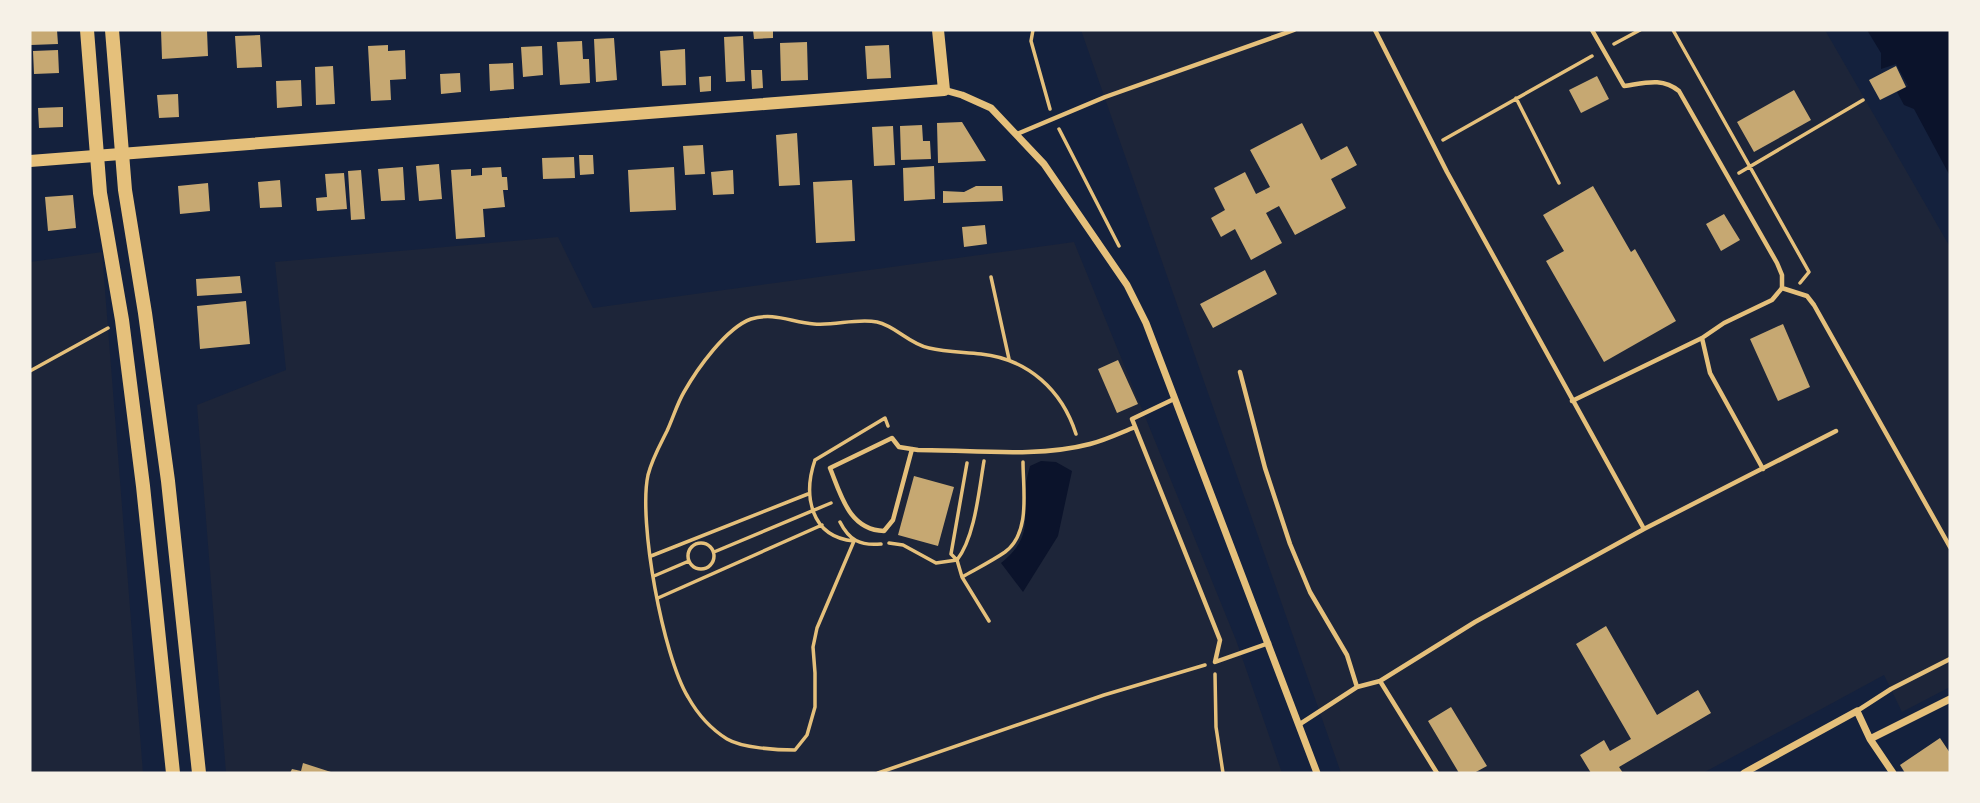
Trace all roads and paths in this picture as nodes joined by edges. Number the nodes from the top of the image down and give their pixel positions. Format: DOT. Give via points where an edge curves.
graph roads {
  1 [pos="87,30"];
  2 [pos="113,30"];
  3 [pos="938,30"];
  4 [pos="1294,30"];
  5 [pos="1375,30"];
  6 [pos="1592,30"];
  7 [pos="1640,30"];
  8 [pos="1673,30"];
  9 [pos="1604,50"];
  10 [pos="944,90"];
  11 [pos="1516,98"];
  12 [pos="1863,100"];
  13 [pos="1017,134"];
  14 [pos="1433,146"];
  15 [pos="123,152"];
  16 [pos="99,154"];
  17 [pos="30,161"];
  18 [pos="1748,168"];
  19 [pos="1728,180"];
  20 [pos="1559,183"];
  21 [pos="991,277"];
  22 [pos="1782,288"];
  23 [pos="1795,291"];
  24 [pos="122,320"];
  25 [pos="1702,338"];
  26 [pos="1009,359"];
  27 [pos="30,370"];
  28 [pos="1240,372"];
  29 [pos="1175,399"];
  30 [pos="1572,401"];
  31 [pos="1135,427"];
  32 [pos="1836,431"];
  33 [pos="1080,447"];
  34 [pos="912,449"];
  35 [pos="986,451"];
  36 [pos="1024,451"];
  37 [pos="814,460"];
  38 [pos="1763,469"];
  39 [pos="808,494"];
  40 [pos="831,503"];
  41 [pos="813,511"];
  42 [pos="822,525"];
  43 [pos="1644,529"];
  44 [pos="698,541"];
  45 [pos="1950,547"];
  46 [pos="714,552"];
  47 [pos="650,556"];
  48 [pos="688,561"];
  49 [pos="706,569"];
  50 [pos="654,576"];
  51 [pos="708,576"];
  52 [pos="962,577"];
  53 [pos="657,598"];
  54 [pos="989,621"];
  55 [pos="1269,643"];
  56 [pos="1950,659"];
  57 [pos="1214,663"];
  58 [pos="1380,681"];
  59 [pos="1357,687"];
  60 [pos="1950,699"];
  61 [pos="1857,711"];
  62 [pos="1300,724"];
  63 [pos="1870,739"];
  64 [pos="173,773"];
  65 [pos="199,773"];
  66 [pos="878,773"];
  67 [pos="1223,773"];
  68 [pos="1317,773"];
  69 [pos="1437,773"];
  70 [pos="1744,773"];
  71 [pos="1894,773"];
  1 -- 16 [label="main road"];
  2 -- 15 [label="main road"];
  3 -- 10 [label="street"];
  4 -- 13 [label="lane" via="1105,97"];
  5 -- 14 [label="lane"];
  6 -- 9 [label="lane"];
  7 -- 9 [label="path"];
  8 -- 18 [label="path"];
  9 -- 11 [label="path"];
  9 -- 19 [label="lane" via="1624,86 1670,83 1679,91"];
  10 -- 13 [label="street" via="991,108"];
  10 -- 15 [label="street"];
  11 -- 14 [label="path"];
  11 -- 20 [label="path"];
  12 -- 18 [label="path"];
  13 -- 29 [label="street" via="1044,164 1127,285"];
  14 -- 30 [label="lane"];
  15 -- 16 [label="street"];
  15 -- 65 [label="main road" via="168,481"];
  16 -- 17 [label="street"];
  16 -- 24 [label="main road" via="100,193"];
  18 -- 19 [label="path"];
  18 -- 23 [label="path" via="1809,272"];
  19 -- 22 [label="lane" via="1777,263"];
  21 -- 26 [label="path"];
  22 -- 23 [label="lane"];
  22 -- 25 [label="lane" via="1772,300"];
  23 -- 45 [label="lane" via="1814,305"];
  24 -- 27 [label="path"];
  24 -- 64 [label="main road"];
  25 -- 30 [label="lane"];
  25 -- 38 [label="lane" via="1710,373"];
  26 -- 33 [label="path" via="1037,374 1062,403"];
  26 -- 47 [label="path" via="928,348 880,323 862,320 815,324 774,315 750,320 711,352 683,392 655,456 646,505"];
  28 -- 59 [label="lane" via="1290,544 1310,592 1347,655"];
  29 -- 31 [label="lane" via="1132,419"];
  29 -- 55 [label="street"];
  30 -- 43 [label="lane"];
  31 -- 33 [label="lane"];
  31 -- 57 [label="lane" via="1220,640"];
  32 -- 38 [label="lane"];
  33 -- 36 [label="lane"];
  34 -- 34 [label="lane" via="900,447 892,438 830,468 848,513 862,525 884,531 893,520"];
  34 -- 35 [label="lane"];
  35 -- 36 [label="lane"];
  35 -- 52 [label="path" via="970,536 957,560"];
  36 -- 52 [label="path" via="1018,534 1008,550"];
  37 -- 39 [label="path"];
  38 -- 43 [label="lane"];
  39 -- 41 [label="path"];
  39 -- 44 [label="path"];
  40 -- 41 [label="path"];
  41 -- 42 [label="path"];
  41 -- 46 [label="path"];
  42 -- 51 [label="path"];
  42 -- 53 [label="path" via="834,536 854,541 817,628 813,647 815,707 807,735 795,750 729,741 709,725 687,696 668,646"];
  43 -- 58 [label="lane" via="1475,622"];
  44 -- 46 [label="path"];
  44 -- 47 [label="path"];
  44 -- 48 [label="path"];
  46 -- 49 [label="path"];
  47 -- 50 [label="path"];
  48 -- 49 [label="path"];
  48 -- 50 [label="path"];
  49 -- 51 [label="path"];
  50 -- 53 [label="path"];
  51 -- 53 [label="path"];
  52 -- 54 [label="path"];
  55 -- 57 [label="lane"];
  55 -- 62 [label="street"];
  56 -- 61 [label="lane"];
  57 -- 66 [label="path" via="1104,695"];
  57 -- 67 [label="path"];
  58 -- 59 [label="lane"];
  58 -- 69 [label="lane"];
  59 -- 62 [label="lane"];
  60 -- 63 [label="street"];
  61 -- 63 [label="street"];
  61 -- 70 [label="street"];
  62 -- 68 [label="street"];
  63 -- 71 [label="street"];
}
